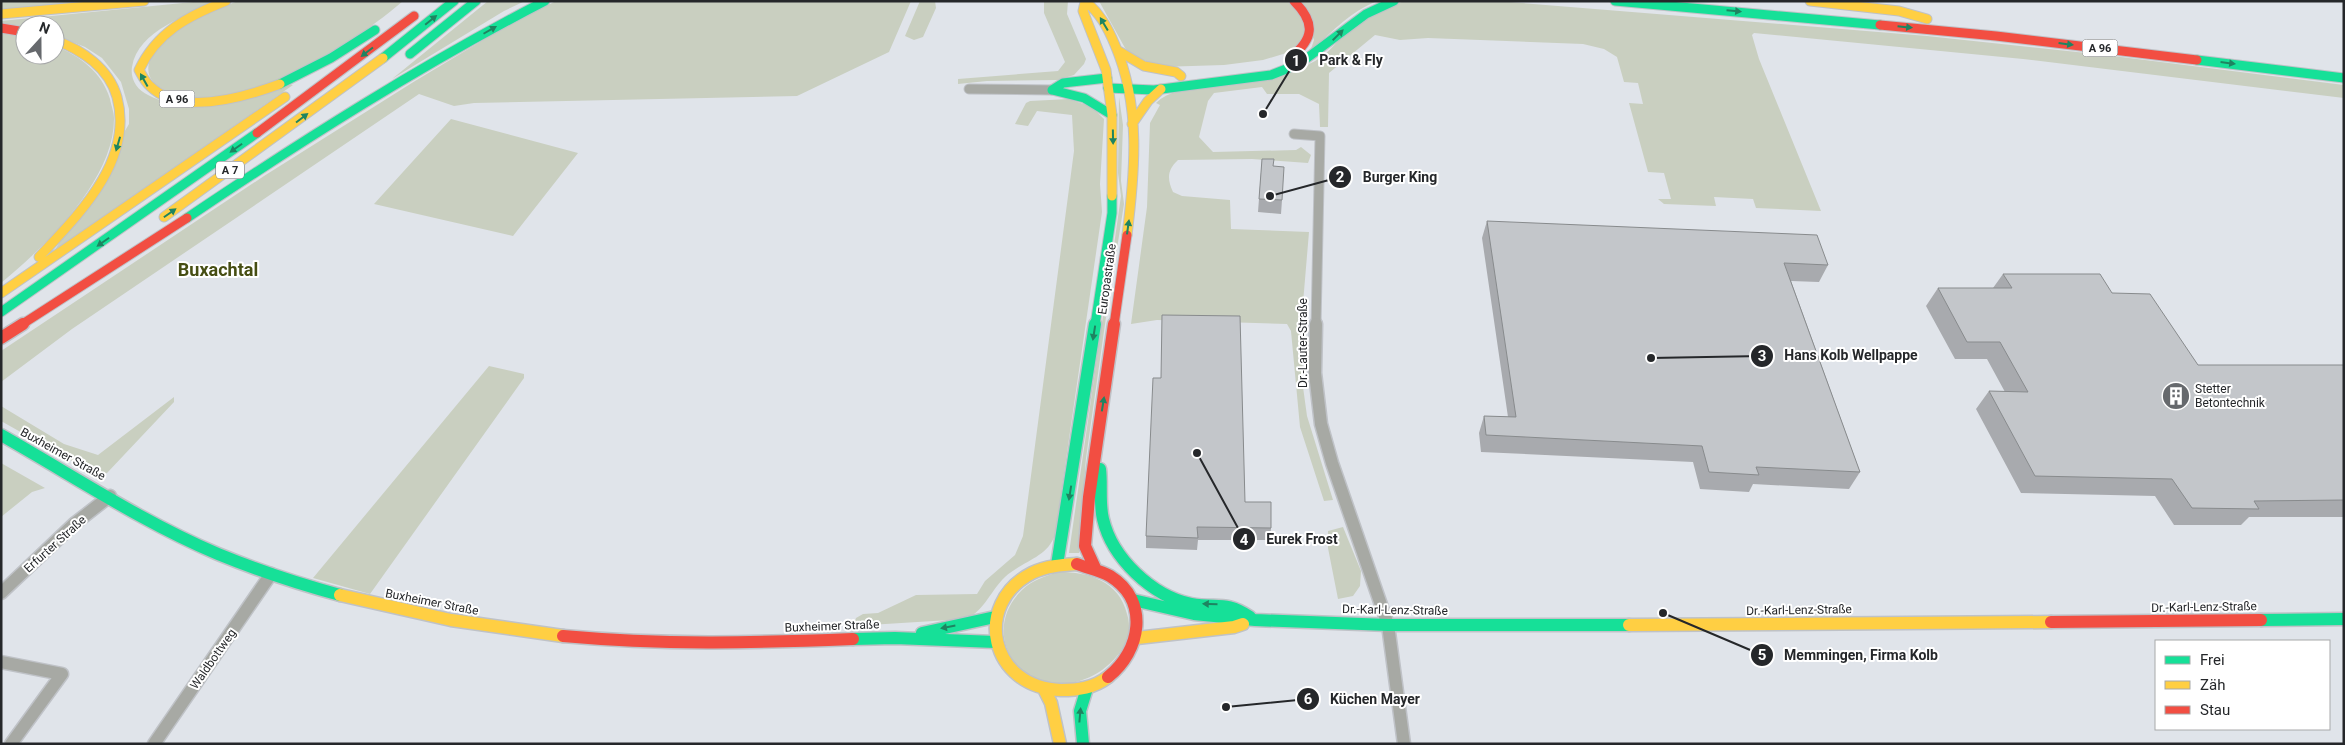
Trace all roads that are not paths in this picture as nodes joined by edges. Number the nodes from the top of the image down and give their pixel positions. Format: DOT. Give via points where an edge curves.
graph roads {
  1 [pos="144,1"];
  2 [pos="226,1"];
  3 [pos="454,1"];
  4 [pos="476,1"];
  5 [pos="545,1"];
  6 [pos="1085,1"];
  7 [pos="1294,1"];
  8 [pos="1394,1"];
  9 [pos="1616,1"];
  10 [pos="1736,1"];
  11 [pos="1810,1"];
  12 [pos="425,7"];
  13 [pos="1,14"];
  14 [pos="1927,19"];
  15 [pos="379,27"];
  16 [pos="1,28"];
  17 [pos="15,30"];
  18 [pos="65,45"];
  19 [pos="1098,49"];
  20 [pos="1118,50"];
  21 [pos="400,62"];
  22 [pos="2344,68"];
  23 [pos="1180,76"];
  24 [pos="2344,78"];
  25 [pos="1075,80"];
  26 [pos="1108,83"];
  27 [pos="1128,84"];
  28 [pos="969,89"];
  29 [pos="1161,89"];
  30 [pos="1052,90"];
  31 [pos="362,91"];
  32 [pos="1112,115"];
  33 [pos="1132,124"];
  34 [pos="1294,134"];
  35 [pos="254,174"];
  36 [pos="14,284"];
  37 [pos="1,293"];
  38 [pos="1,312"];
  39 [pos="1,332"];
  40 [pos="1,338"];
  41 [pos="1,436"];
  42 [pos="1096,453"];
  43 [pos="110,496"];
  44 [pos="1057,565"];
  45 [pos="1095,568"];
  46 [pos="271,574"];
  47 [pos="1,593"];
  48 [pos="1133,600"];
  49 [pos="996,617"];
  50 [pos="2344,619"];
  51 [pos="1255,620"];
  52 [pos="1388,625"];
  53 [pos="895,638"];
  54 [pos="1137,638"];
  55 [pos="995,642"];
  56 [pos="1,662"];
  57 [pos="1087,688"];
  58 [pos="1044,690"];
  59 [pos="10,744"];
  60 [pos="154,744"];
  61 [pos="1060,744"];
  62 [pos="1083,744"];
  63 [pos="1404,744"];
  1 -- 13 [label="main road"];
  15 -- 2 [label="main road, A 96, one-way" via="334,56 276,85 235,97 179,100 147,87 139,70 152,44 182,21"];
  39 -- 3 [label="main road, A 7, one-way" via="261,148"];
  4 -- 21 [label="main road"];
  35 -- 5 [label="main road, one-way" via="429,66"];
  6 -- 19 [label="main road, Europastraße" via="1083,11"];
  20 -- 6 [label="main road, Europastraße, one-way" via="1095,8"];
  7 -- 23 [label="main road" via="1306,12 1312,27 1310,41 1297,55 1260,68"];
  29 -- 8 [label="main road, one-way" via="1240,80 1281,71 1316,54 1366,12"];
  9 -- 24 [label="main road, A 96, one-way" via="1996,36"];
  10 -- 14 [label="main road, A 96"];
  11 -- 14 [label="main road" via="1899,11"];
  12 -- 38 [label="main road, A 7, one-way" via="246,141"];
  14 -- 22 [label="main road, A 96"];
  15 -- 36 [label="main road, A 7" via="297,88"];
  16 -- 17 [label="main road"];
  18 -- 36 [label="main road, A 7, one-way" via="91,58 114,85 121,105 120,136 105,174 86,206"];
  19 -- 25 [label="main road" via="1092,55 1090,66"];
  19 -- 26 [label="main road, Europastraße"];
  20 -- 23 [label="main road" via="1144,66 1176,72"];
  20 -- 27 [label="main road, Europastraße"];
  23 -- 27 [label="main road"];
  25 -- 26 [label="main road"];
  25 -- 30 [label="main road"];
  26 -- 27 [label="main road"];
  26 -- 30 [label="main road"];
  26 -- 32 [label="main road, Europastraße"];
  27 -- 29 [label="main road"];
  27 -- 33 [label="main road, Europastraße"];
  28 -- 30 [label="street"];
  29 -- 33 [label="main road"];
  30 -- 32 [label="main road" via="1080,95"];
  31 -- 35 [label="main road"];
  32 -- 44 [label="main road, Europastraße, one-way" via="1112,213"];
  42 -- 33 [label="main road, Europastraße, one-way" via="1133,193"];
  34 -- 52 [label="street, Dr.-Lauter-Straße" via="1320,136 1315,373 1320,416 1332,462"];
  35 -- 40 [label="main road" via="55,306"];
  36 -- 37 [label="main road, A 7"];
  41 -- 43 [label="main road, Buxheimer Straße"];
  42 -- 45 [label="main road, Europastraße" via="1085,546"];
  51 -- 42 [label="main road, one-way" via="1228,605 1187,603 1173,598 1123,557 1105,529 1100,505 1102,476"];
  43 -- 46 [label="main road, Buxheimer Straße" via="194,544"];
  43 -- 47 [label="street, Erfurter Straße" via="74,524"];
  44 -- 45 [label="main road" via="1077,564"];
  44 -- 49 [label="main road" via="1036,571 1018,582 1000,604"];
  45 -- 48 [label="main road" via="1118,581"];
  46 -- 53 [label="main road, Buxheimer Straße" via="376,605 533,634 705,644"];
  46 -- 60 [label="street, Waldbottweg"];
  48 -- 51 [label="main road, Dr.-Karl-Lenz-Straße" via="1186,613"];
  48 -- 54 [label="main road"];
  49 -- 53 [label="main road, Buxheimer Straße, one-way"];
  49 -- 55 [label="main road"];
  50 -- 52 [label="main road, Dr.-Karl-Lenz-Straße"];
  51 -- 52 [label="main road, Dr.-Karl-Lenz-Straße"];
  51 -- 54 [label="main road, Dr.-Karl-Lenz-Straße" via="1234,627"];
  52 -- 63 [label="street"];
  53 -- 55 [label="main road, Buxheimer Straße"];
  54 -- 57 [label="main road" via="1119,668 1102,682"];
  55 -- 58 [label="main road" via="1006,666 1017,677"];
  56 -- 59 [label="street" via="62,674"];
  57 -- 58 [label="main road" via="1066,692"];
  62 -- 57 [label="main road, one-way" via="1080,710"];
  58 -- 61 [label="main road" via="1051,703"];
}
